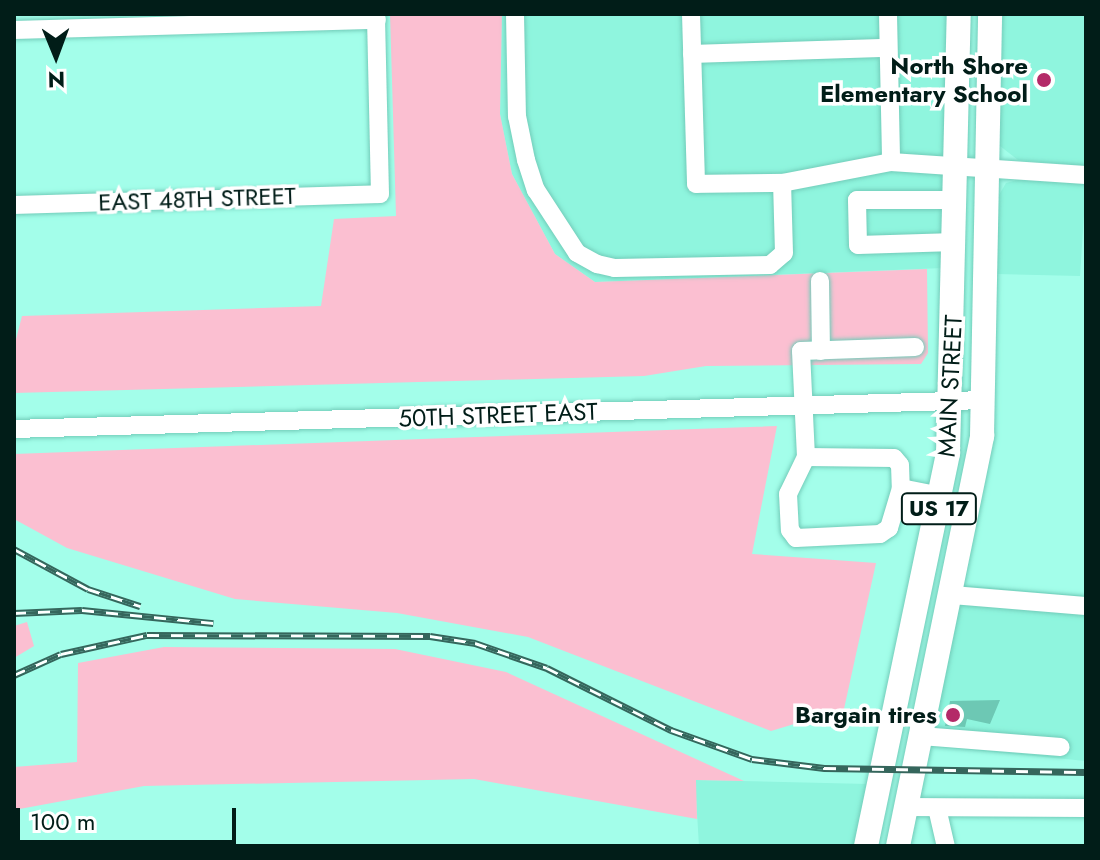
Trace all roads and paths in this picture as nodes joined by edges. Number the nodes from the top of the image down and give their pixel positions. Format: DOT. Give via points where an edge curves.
graph roads {
  1 [pos="515,14"];
  2 [pos="691,14"];
  3 [pos="888,14"];
  4 [pos="959,14"];
  5 [pos="990,14"];
  6 [pos="376,17"];
  7 [pos="14,30"];
  8 [pos="888,48"];
  9 [pos="692,54"];
  10 [pos="891,162"];
  11 [pos="956,165"];
  12 [pos="987,167"];
  13 [pos="1086,175"];
  14 [pos="782,183"];
  15 [pos="956,200"];
  16 [pos="14,205"];
  17 [pos="955,242"];
  18 [pos="820,281"];
  19 [pos="915,347"];
  20 [pos="821,351"];
  21 [pos="983,400"];
  22 [pos="952,401"];
  23 [pos="805,406"];
  24 [pos="14,429"];
  25 [pos="806,457"];
  26 [pos="901,488"];
  27 [pos="941,496"];
  28 [pos="952,595"];
  29 [pos="1086,606"];
  30 [pos="921,736"];
  31 [pos="1061,747"];
  32 [pos="906,807"];
  33 [pos="937,808"];
  34 [pos="1086,808"];
  35 [pos="866,846"];
  36 [pos="898,846"];
  37 [pos="946,846"];
  1 -- 14 [label="street" via="517,116 526,160 536,190 577,253 615,268 770,265 784,253"];
  2 -- 9 [label="street"];
  3 -- 8 [label="street"];
  4 -- 11 [label="main road, MAIN STREET / US 17"];
  5 -- 12 [label="main road, MAIN STREET / US 17"];
  6 -- 7 [label="street"];
  6 -- 16 [label="street, EAST 48TH STREET" via="380,194"];
  8 -- 9 [label="street"];
  8 -- 10 [label="street"];
  9 -- 14 [label="street" via="696,184"];
  10 -- 11 [label="street"];
  10 -- 14 [label="street"];
  11 -- 12 [label="street"];
  11 -- 15 [label="main road, MAIN STREET / US 17"];
  12 -- 13 [label="street"];
  12 -- 21 [label="main road, MAIN STREET / US 17"];
  15 -- 17 [label="main road, MAIN STREET / US 17"];
  15 -- 17 [label="street" via="857,200 858,245"];
  17 -- 22 [label="main road, MAIN STREET / US 17"];
  18 -- 20 [label="street"];
  19 -- 20 [label="street"];
  20 -- 23 [label="street" via="801,351"];
  21 -- 22 [label="street, 50TH STREET EAST"];
  21 -- 28 [label="main road, MAIN STREET / US 17" via="974,487"];
  22 -- 23 [label="street, 50TH STREET EAST"];
  22 -- 27 [label="main road, MAIN STREET / US 17"];
  23 -- 24 [label="street, 50TH STREET EAST"];
  23 -- 25 [label="street"];
  25 -- 26 [label="street" via="894,458 900,465"];
  25 -- 26 [label="street" via="788,494 790,530 796,538 880,534 889,528"];
  26 -- 27 [label="street"];
  27 -- 35 [label="main road, MAIN STREET / US 17"];
  28 -- 29 [label="street"];
  28 -- 30 [label="main road, MAIN STREET / US 17"];
  30 -- 31 [label="street"];
  30 -- 32 [label="main road, MAIN STREET / US 17"];
  32 -- 33 [label="street"];
  32 -- 36 [label="main road, MAIN STREET / US 17"];
  33 -- 34 [label="street"];
  33 -- 37 [label="street" via="944,817"];
}
